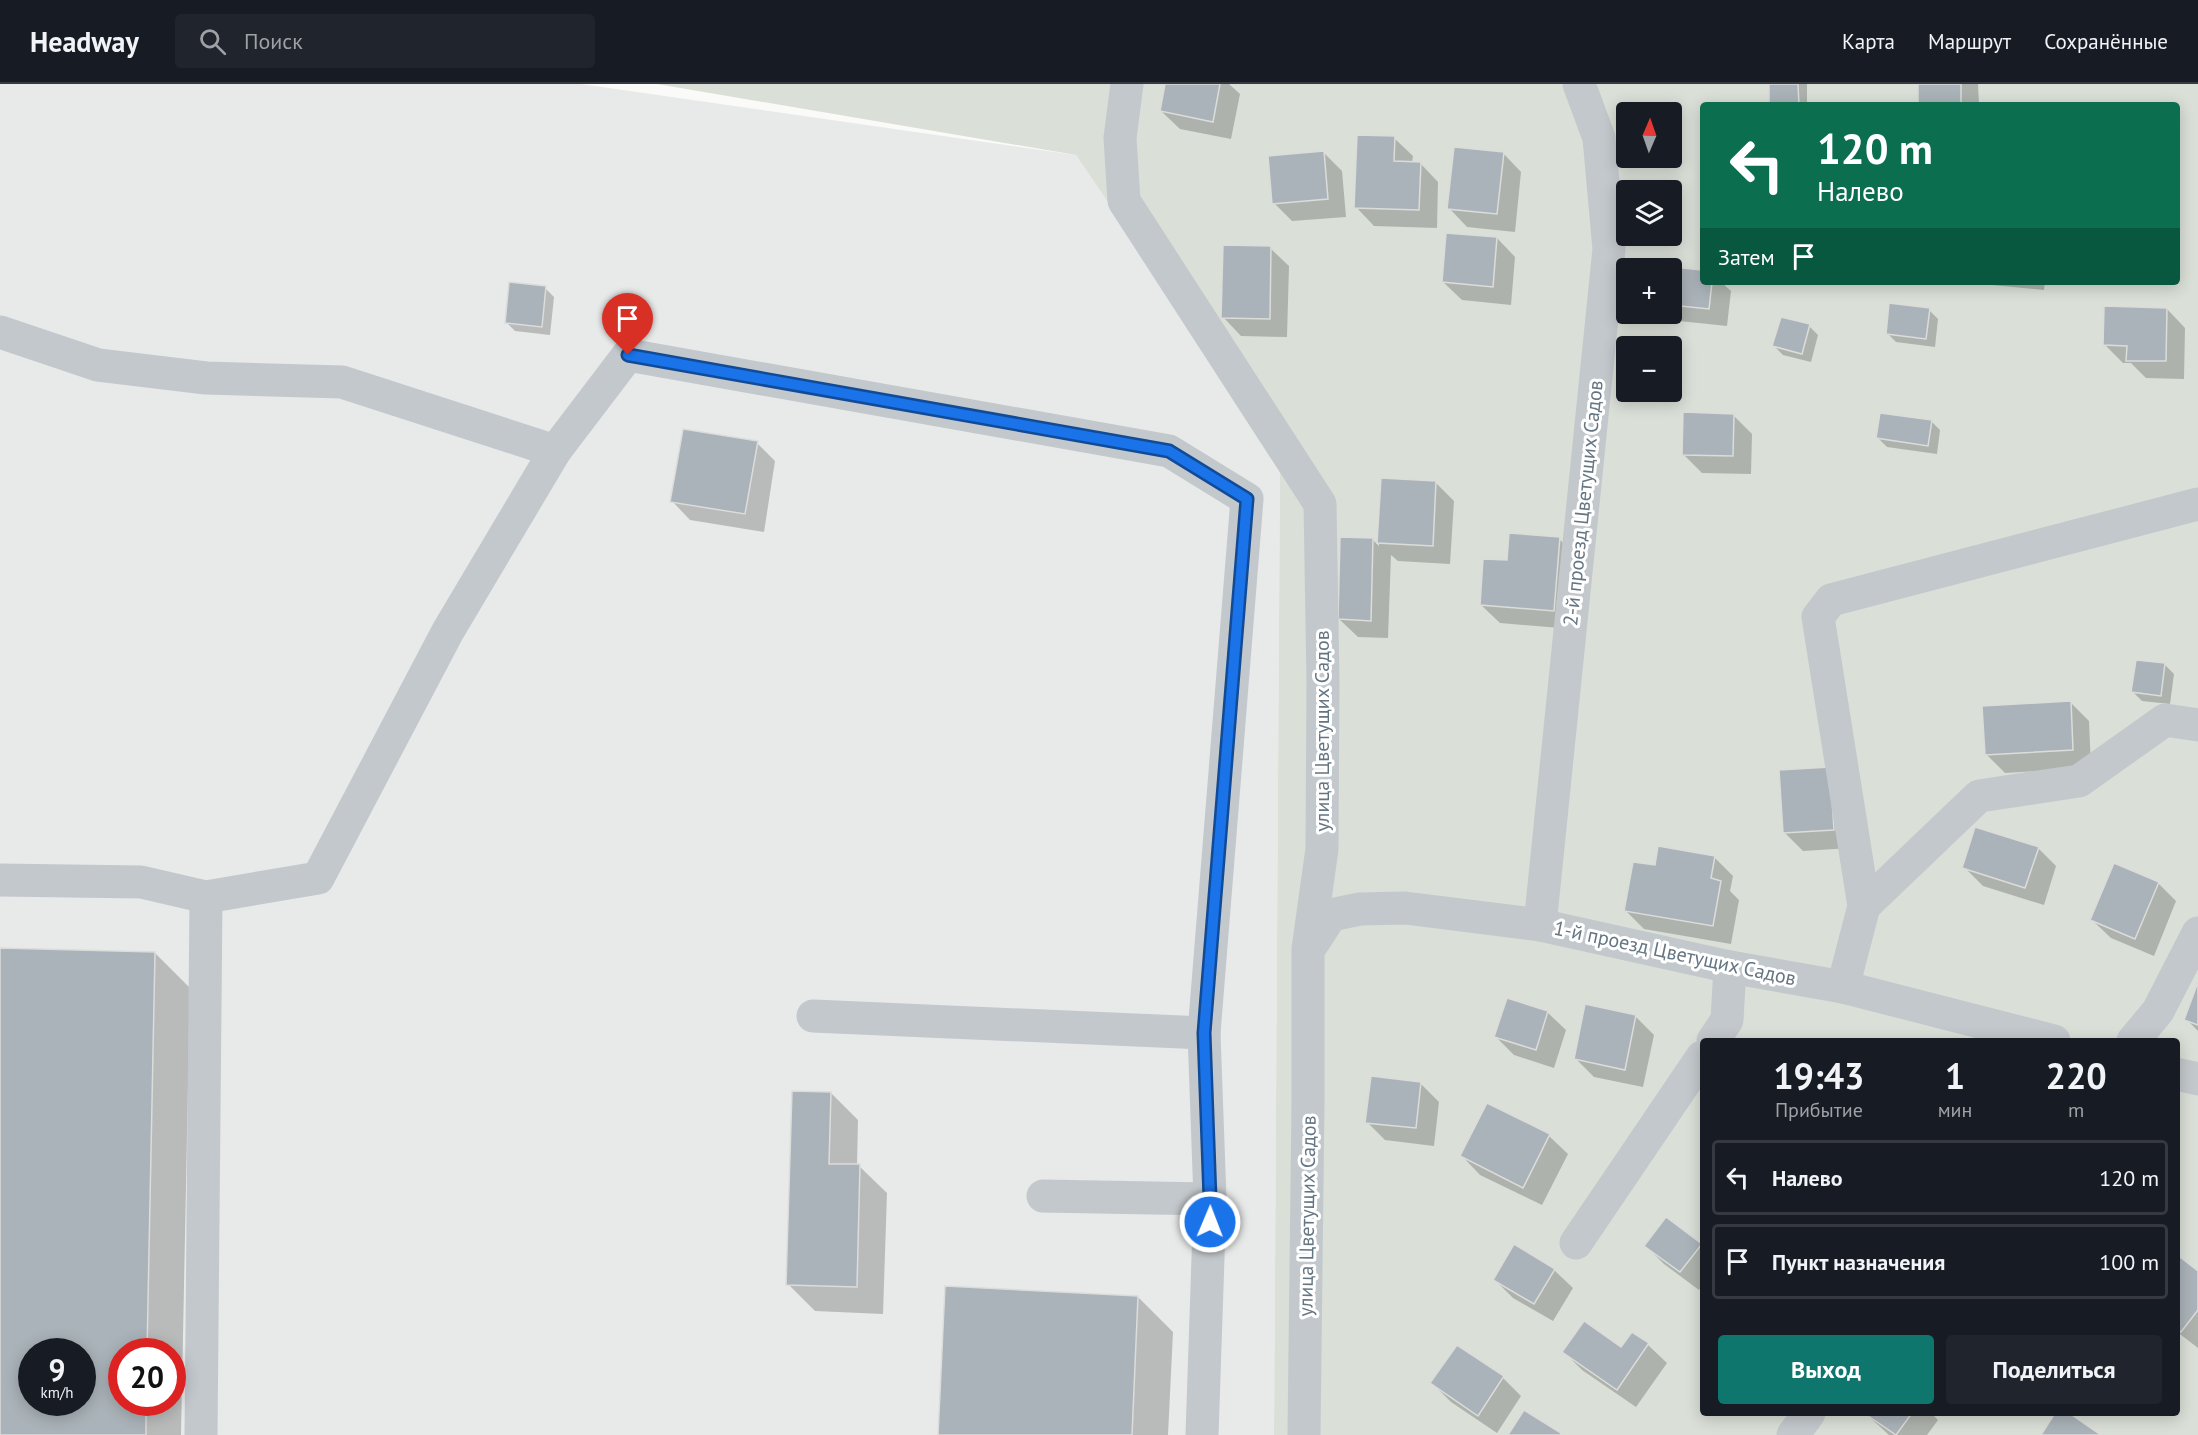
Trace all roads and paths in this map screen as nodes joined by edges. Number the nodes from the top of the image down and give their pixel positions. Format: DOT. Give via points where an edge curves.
graph roads {
  1 [pos="1127,84"];
  2 [pos="1578,84"];
  3 [pos="0,332"];
  4 [pos="555,451"];
  5 [pos="2198,504"];
  6 [pos="2198,725"];
  7 [pos="0,880"];
  8 [pos="206,897"];
  9 [pos="1864,906"];
  10 [pos="1540,925"];
  11 [pos="2198,933"];
  12 [pos="1308,949"];
  13 [pos="1730,967"];
  14 [pos="1843,987"];
  15 [pos="813,1016"];
  16 [pos="1204,1033"];
  17 [pos="2021,1036"];
  18 [pos="1715,1038"];
  19 [pos="2136,1038"];
  20 [pos="1700,1060"];
  21 [pos="2180,1075"];
  22 [pos="2198,1079"];
  23 [pos="1043,1196"];
  24 [pos="1210,1199"];
  25 [pos="1576,1243"];
  26 [pos="1807,1416"];
  27 [pos="201,1435"];
  28 [pos="1202,1435"];
  29 [pos="1304,1435"];
  30 [pos="1793,1435"];
  1 -- 12 [label="street, улица Цветущих Садов" via="1120,138 1124,201 1320,504 1322,849"];
  2 -- 10 [label="street, 2-й проезд Цветущих Садов" via="1599,138 1609,249"];
  3 -- 4 [label="street" via="98,365 206,378 342,382"];
  4 -- 8 [label="street" via="448,631 318,878"];
  4 -- 16 [label="street" via="628,355 1169,451 1247,499"];
  5 -- 9 [label="street" via="1831,600 1818,617"];
  6 -- 9 [label="street" via="2165,720 2079,782 1979,796"];
  7 -- 8 [label="street" via="141,882"];
  8 -- 27 [label="street"];
  9 -- 14 [label="street"];
  10 -- 12 [label="street, 1-й проезд Цветущих Садов" via="1406,908 1360,909 1331,915"];
  10 -- 13 [label="street, 1-й проезд Цветущих Садов"];
  11 -- 19 [label="street" via="2158,1011"];
  12 -- 29 [label="street, улица Цветущих Садов"];
  13 -- 14 [label="street, 1-й проезд Цветущих Садов"];
  13 -- 18 [label="street" via="1727,1020"];
  14 -- 17 [label="street, 1-й проезд Цветущих Садов"];
  15 -- 16 [label="street"];
  16 -- 24 [label="street"];
  20 -- 25 [label="street"];
  21 -- 22 [label="street"];
  23 -- 24 [label="street"];
  24 -- 28 [label="street"];
  26 -- 30 [label="street"];
}
